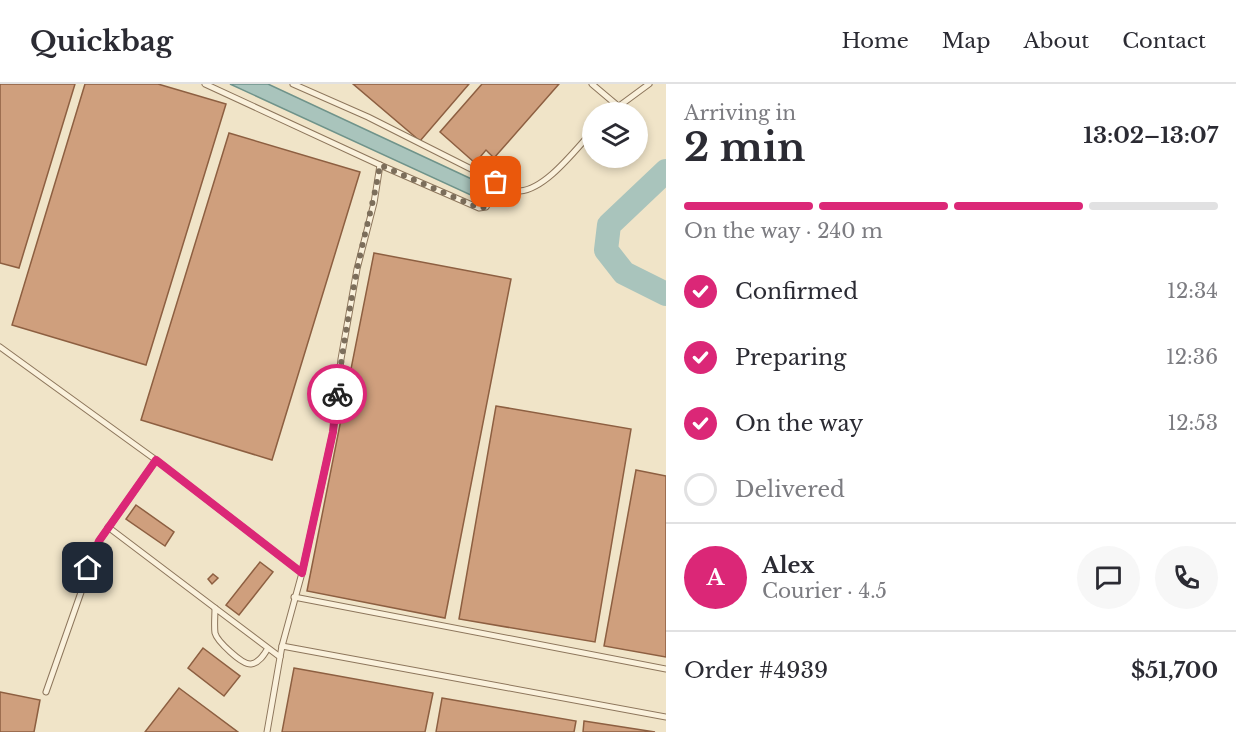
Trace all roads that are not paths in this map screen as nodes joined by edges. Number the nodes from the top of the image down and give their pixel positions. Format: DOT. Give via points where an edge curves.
graph roads {
  1 [pos="205,84"];
  2 [pos="293,84"];
  3 [pos="592,84"];
  4 [pos="649,84"];
  5 [pos="613,102"];
  6 [pos="624,102"];
  7 [pos="582,143"];
  8 [pos="380,165"];
  9 [pos="497,187"];
  10 [pos="0,346"];
  11 [pos="156,460"];
  12 [pos="108,527"];
  13 [pos="302,573"];
  14 [pos="294,597"];
  15 [pos="215,608"];
  16 [pos="282,646"];
  17 [pos="268,648"];
  18 [pos="280,657"];
  19 [pos="666,669"];
  20 [pos="46,692"];
  21 [pos="666,717"];
  22 [pos="267,732"];
  1 -- 8 [label="lane"];
  2 -- 9 [label="lane" via="491,179"];
  3 -- 5 [label="lane"];
  4 -- 6 [label="lane"];
  7 -- 9 [label="lane" via="534,188 519,191"];
  8 -- 9 [label="lane" via="479,208 486,207"];
  8 -- 13 [label="lane" via="345,336 333,432"];
  10 -- 11 [label="lane"];
  11 -- 12 [label="lane"];
  11 -- 13 [label="lane"];
  12 -- 15 [label="lane"];
  12 -- 20 [label="lane" via="94,552"];
  13 -- 14 [label="lane"];
  14 -- 16 [label="lane"];
  14 -- 19 [label="lane"];
  15 -- 17 [label="lane"];
  15 -- 17 [label="lane" via="220,643 245,664 259,660"];
  16 -- 18 [label="lane"];
  16 -- 21 [label="lane"];
  17 -- 18 [label="lane"];
  18 -- 22 [label="lane"];
}
